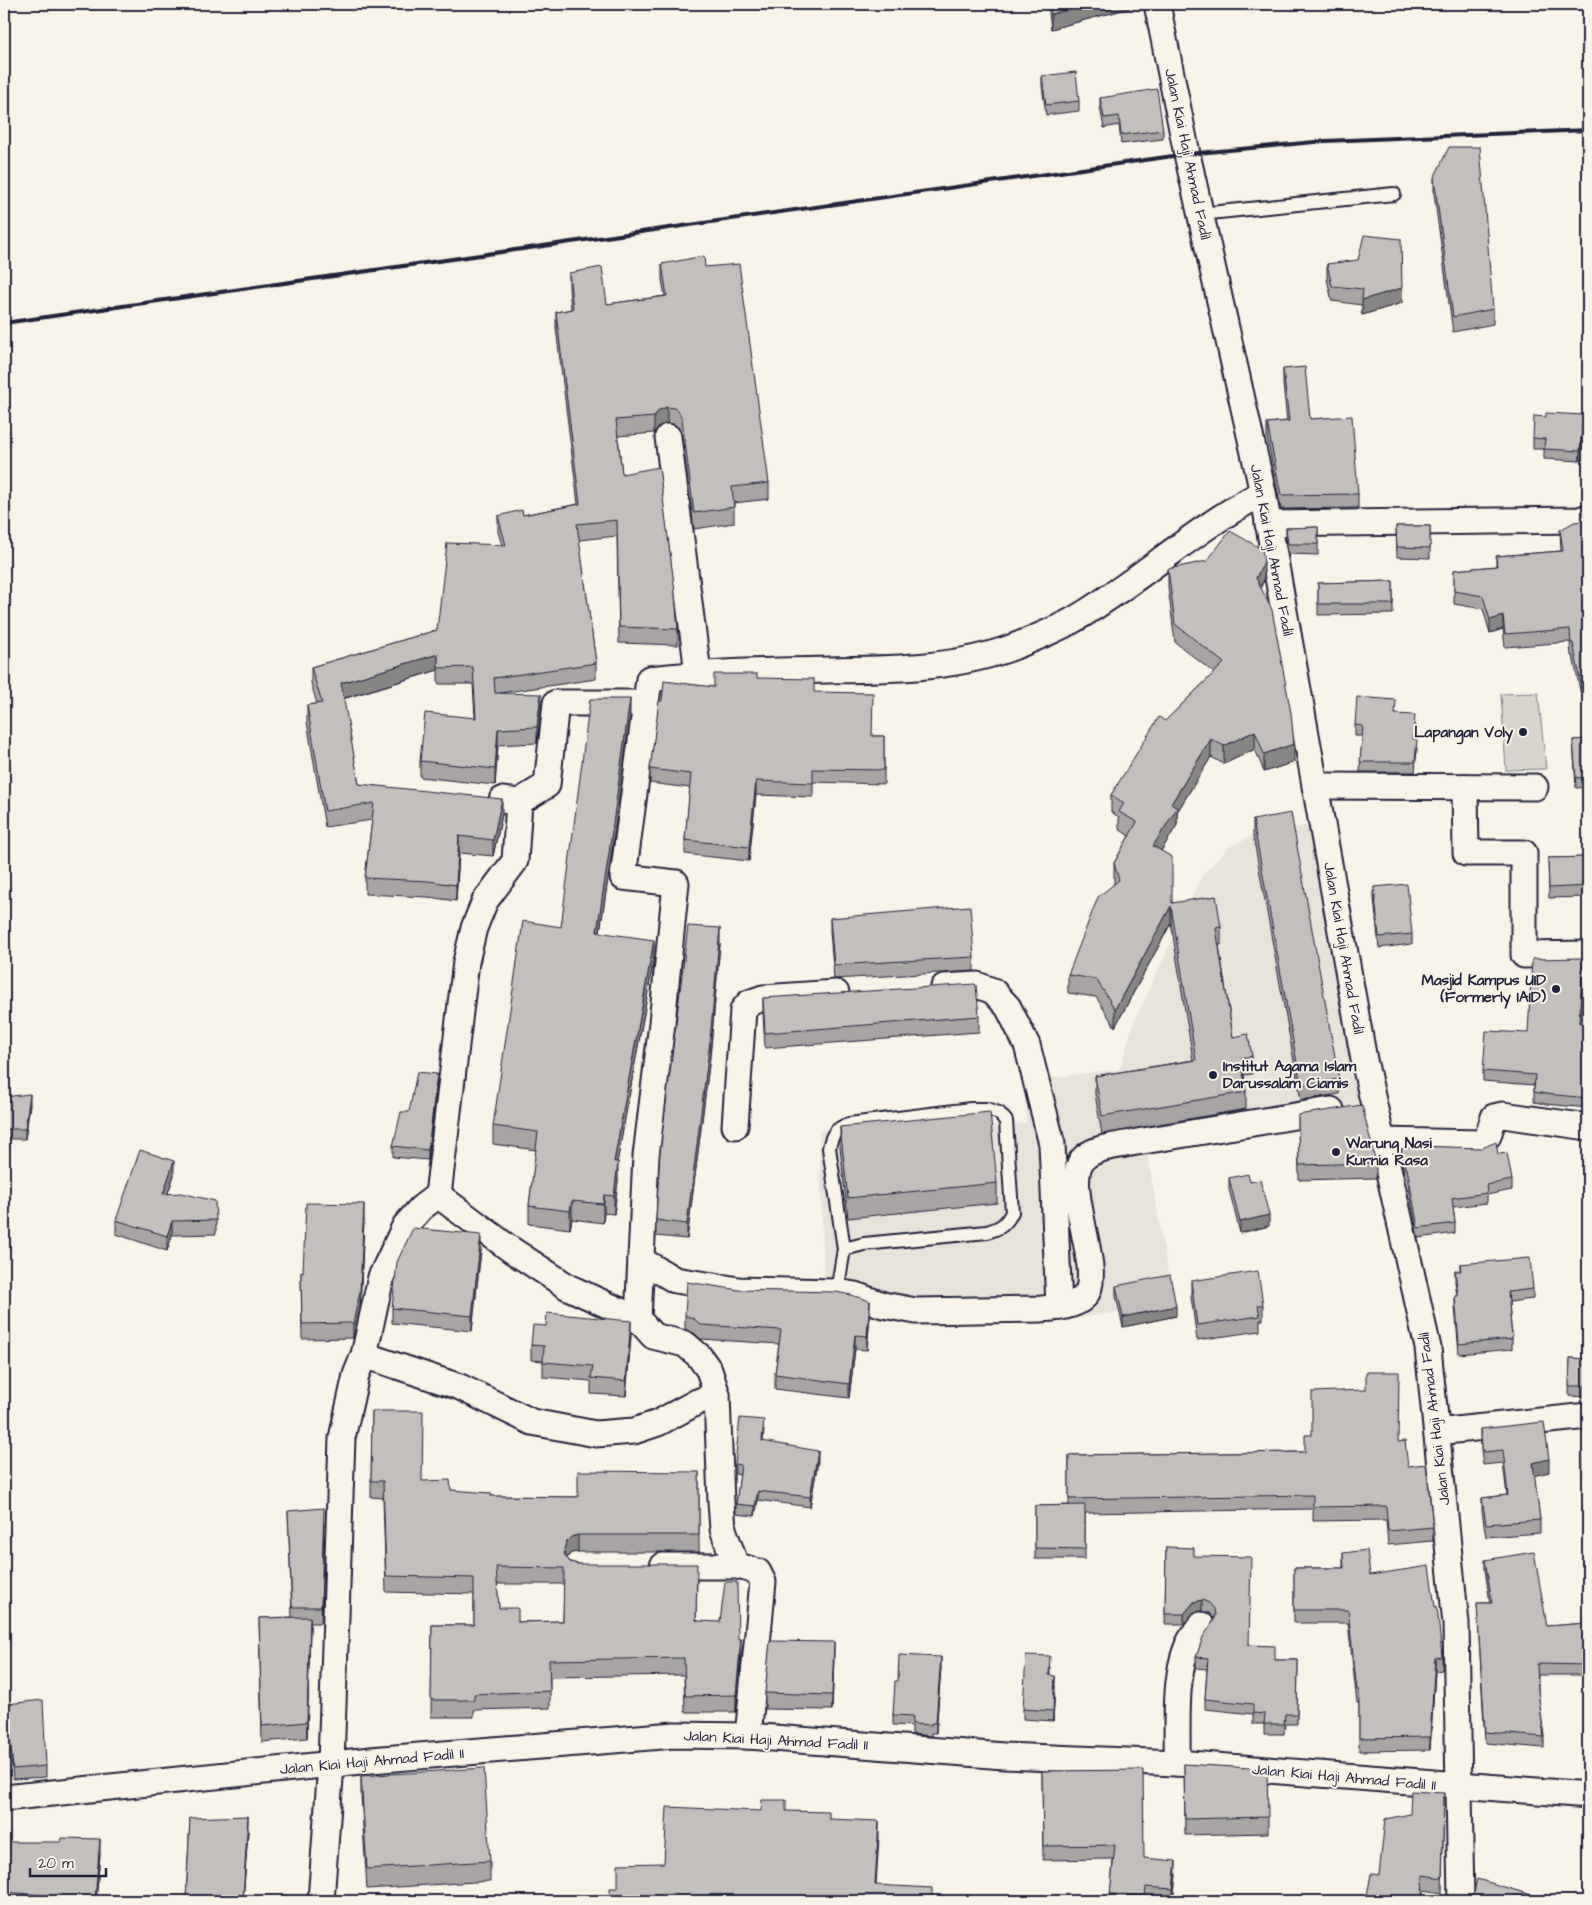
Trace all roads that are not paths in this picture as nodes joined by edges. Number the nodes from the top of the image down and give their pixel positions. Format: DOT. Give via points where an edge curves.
graph roads {
  1 [pos="1156,4"];
  2 [pos="1394,194"];
  3 [pos="1200,214"];
  4 [pos="668,437"];
  5 [pos="1263,494"];
  6 [pos="1588,517"];
  7 [pos="1268,524"];
  8 [pos="698,673"];
  9 [pos="646,703"];
  10 [pos="1315,786"];
  11 [pos="1465,787"];
  12 [pos="1535,787"];
  13 [pos="479,798"];
  14 [pos="519,802"];
  15 [pos="1588,954"];
  16 [pos="919,989"];
  17 [pos="860,992"];
  18 [pos="1373,1104"];
  19 [pos="735,1126"];
  20 [pos="1588,1127"];
  21 [pos="1381,1141"];
  22 [pos="438,1195"];
  23 [pos="844,1249"];
  24 [pos="641,1260"];
  25 [pos="837,1292"];
  26 [pos="1059,1307"];
  27 [pos="638,1319"];
  28 [pos="364,1355"];
  29 [pos="710,1397"];
  30 [pos="1588,1416"];
  31 [pos="1437,1432"];
  32 [pos="644,1566"];
  33 [pos="739,1566"];
  34 [pos="1201,1625"];
  35 [pos="748,1736"];
  36 [pos="331,1764"];
  37 [pos="1177,1764"];
  38 [pos="1459,1786"];
  39 [pos="1588,1795"];
  40 [pos="4,1798"];
  41 [pos="320,1901"];
  42 [pos="1460,1901"];
  1 -- 3 [label="street, Jalan Kiai Haji Ahmad Fadil"];
  2 -- 3 [label="lane"];
  3 -- 5 [label="street, Jalan Kiai Haji Ahmad Fadil"];
  4 -- 8 [label="street"];
  5 -- 7 [label="street, Jalan Kiai Haji Ahmad Fadil"];
  5 -- 8 [label="street" via="1234,508 1074,620 1011,647 973,659 914,667"];
  6 -- 7 [label="street" via="1579,520"];
  7 -- 10 [label="street, Jalan Kiai Haji Ahmad Fadil"];
  8 -- 9 [label="street" via="649,679"];
  9 -- 14 [label="street" via="556,703 547,786"];
  9 -- 24 [label="street" via="623,877 676,883 646,1156"];
  10 -- 11 [label="street"];
  10 -- 18 [label="street, Jalan Kiai Haji Ahmad Fadil"];
  11 -- 12 [label="street"];
  11 -- 15 [label="street" via="1466,853 1524,853 1524,955"];
  13 -- 14 [label="street"];
  14 -- 22 [label="street" via="515,861 485,901 466,962"];
  16 -- 26 [label="street" via="977,985 993,991 1008,1007 1019,1027 1027,1046 1052,1144"];
  17 -- 19 [label="street" via="763,998 749,1003 743,1010"];
  18 -- 21 [label="street, Jalan Kiai Haji Ahmad Fadil"];
  18 -- 26 [label="street" via="1125,1144 1091,1153 1082,1161 1076,1179 1090,1286 1085,1296 1073,1304"];
  20 -- 21 [label="street" via="1503,1115 1494,1117 1488,1136 1482,1143"];
  21 -- 31 [label="street, Jalan Kiai Haji Ahmad Fadil" via="1428,1348"];
  22 -- 27 [label="street" via="561,1283"];
  22 -- 28 [label="street" via="405,1226 381,1277"];
  23 -- 23 [label="lane" via="1001,1228 1012,1212 1006,1121 999,1113 971,1109 838,1128 832,1135 829,1148"];
  23 -- 25 [label="lane"];
  24 -- 25 [label="street" via="675,1280 730,1289"];
  24 -- 27 [label="street"];
  25 -- 26 [label="street" via="916,1311"];
  27 -- 29 [label="street" via="653,1336 685,1344 699,1356 710,1370"];
  28 -- 29 [label="street" via="460,1387 532,1422 596,1434 634,1431"];
  28 -- 36 [label="street" via="356,1375 342,1438"];
  29 -- 33 [label="street" via="723,1528"];
  30 -- 31 [label="street"];
  31 -- 38 [label="street, Jalan Kiai Haji Ahmad Fadil" via="1456,1624"];
  32 -- 33 [label="street"];
  33 -- 35 [label="street" via="758,1572 763,1582"];
  34 -- 37 [label="street" via="1190,1642 1181,1671"];
  35 -- 36 [label="street, Jalan Kiai Haji Ahmad Fadil II" via="674,1735"];
  35 -- 37 [label="street, Jalan Kiai Haji Ahmad Fadil II" via="1004,1756"];
  36 -- 40 [label="street, Jalan Kiai Haji Ahmad Fadil II"];
  36 -- 41 [label="street"];
  37 -- 38 [label="street, Jalan Kiai Haji Ahmad Fadil II"];
  38 -- 39 [label="street, Jalan Kiai Haji Ahmad Fadil II"];
  38 -- 42 [label="street, Jalan Kiai Haji Ahmad Fadil"];
}
